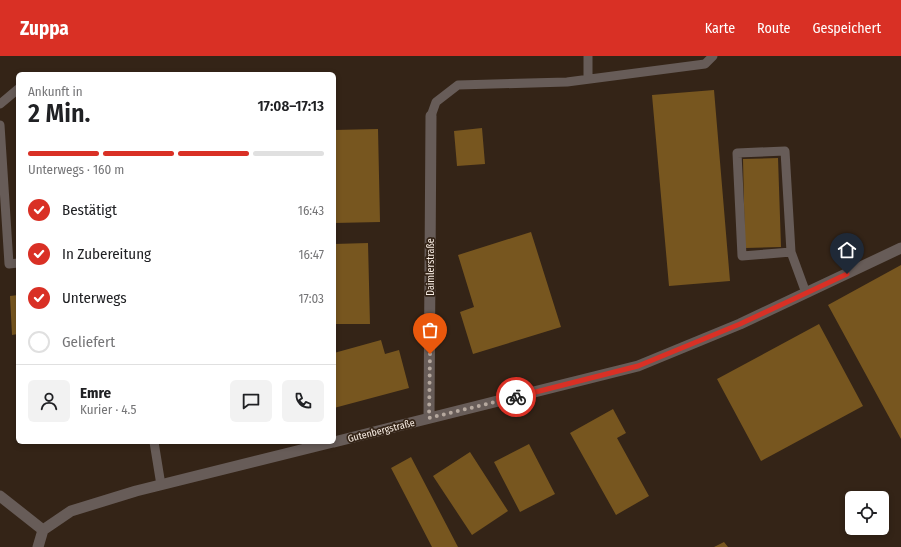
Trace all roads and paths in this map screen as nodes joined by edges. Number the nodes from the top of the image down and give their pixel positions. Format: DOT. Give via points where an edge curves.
graph roads {
  1 [pos="588,56"];
  2 [pos="713,56"];
  3 [pos="588,79"];
  4 [pos="16,91"];
  5 [pos="0,104"];
  6 [pos="431,116"];
  7 [pos="0,125"];
  8 [pos="901,248"];
  9 [pos="791,252"];
  10 [pos="16,263"];
  11 [pos="806,293"];
  12 [pos="429,418"];
  13 [pos="336,441"];
  14 [pos="154,444"];
  15 [pos="326,444"];
  16 [pos="161,485"];
  17 [pos="0,496"];
  18 [pos="43,530"];
  19 [pos="38,547"];
  1 -- 3 [label="lane"];
  2 -- 3 [label="lane" via="705,64"];
  3 -- 6 [label="lane" via="567,82 458,85 436,102"];
  4 -- 5 [label="lane"];
  6 -- 12 [label="street, Daimlerstraße"];
  7 -- 10 [label="lane" via="9,264"];
  8 -- 11 [label="street, Gutenbergstraße"];
  9 -- 9 [label="lane" via="785,151 737,153 742,256"];
  9 -- 11 [label="lane"];
  11 -- 12 [label="street, Gutenbergstraße" via="740,324 638,366"];
  12 -- 13 [label="street, Gutenbergstraße"];
  14 -- 16 [label="lane"];
  15 -- 16 [label="street, Gutenbergstraße"];
  16 -- 18 [label="street, Gutenbergstraße" via="71,511"];
  17 -- 18 [label="street"];
  18 -- 19 [label="street"];
}
